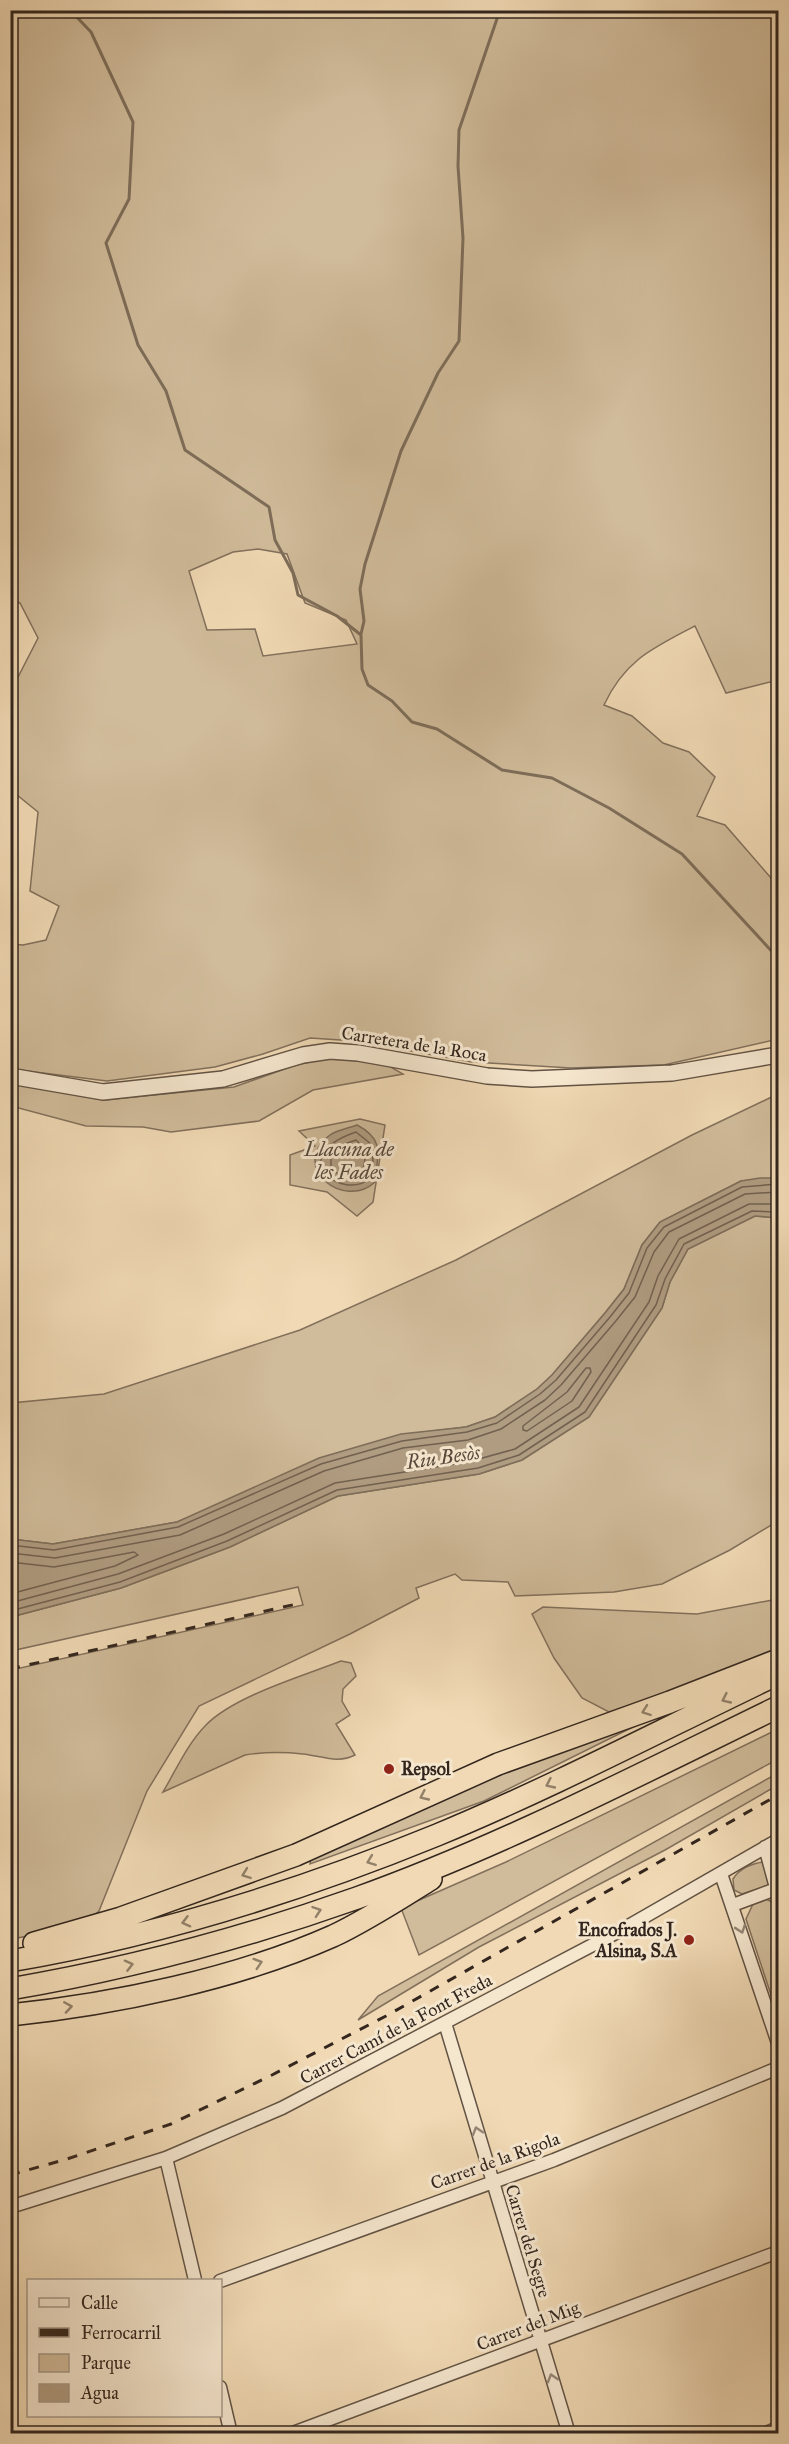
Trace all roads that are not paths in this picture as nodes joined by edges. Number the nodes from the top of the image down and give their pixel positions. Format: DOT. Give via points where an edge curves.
graph roads {
  1 [pos="778,1055"];
  2 [pos="10,1076"];
  3 [pos="778,1660"];
  4 [pos="778,1674"];
  5 [pos="778,1707"];
  6 [pos="778,1840"];
  7 [pos="489,1843"];
  8 [pos="765,1847"];
  9 [pos="721,1875"];
  10 [pos="777,1892"];
  11 [pos="733,1905"];
  12 [pos="10,1951"];
  13 [pos="10,1961"];
  14 [pos="10,1989"];
  15 [pos="10,2014"];
  16 [pos="445,2023"];
  17 [pos="778,2043"];
  18 [pos="778,2068"];
  19 [pos="166,2158"];
  20 [pos="491,2181"];
  21 [pos="10,2207"];
  22 [pos="778,2252"];
  23 [pos="195,2279"];
  24 [pos="222,2280"];
  25 [pos="540,2340"];
  26 [pos="222,2395"];
  27 [pos="778,2428"];
  28 [pos="231,2433"];
  29 [pos="290,2433"];
  30 [pos="569,2433"];
  31 [pos="764,2433"];
  1 -- 2 [label="street, Carretera de la Roca" via="672,1073 532,1079 487,1076 330,1051 303,1055 232,1078 103,1092"];
  3 -- 12 [label="highway, one-way" via="498,1764 287,1858 121,1918"];
  4 -- 13 [label="highway, one-way" via="536,1790 351,1868 186,1922"];
  5 -- 7 [label="highway"];
  6 -- 8 [label="street, Carrer Camí de la Font Freda"];
  14 -- 7 [label="highway, one-way" via="109,1970 280,1924 387,1886"];
  15 -- 7 [label="highway, one-way" via="72,2007 178,1985 313,1944 386,1907"];
  8 -- 9 [label="street, Carrer Camí de la Font Freda"];
  8 -- 10 [label="street"];
  9 -- 11 [label="street"];
  9 -- 16 [label="street, Carrer Camí de la Font Freda"];
  10 -- 11 [label="street"];
  11 -- 17 [label="street, one-way"];
  16 -- 19 [label="street, Carrer Camí de la Font Freda" via="282,2108"];
  20 -- 16 [label="street, Carrer del Segre, one-way"];
  18 -- 20 [label="street, Carrer de la Rigola" via="554,2160"];
  19 -- 21 [label="street, Carrer Camí de la Font Freda"];
  19 -- 23 [label="street"];
  20 -- 24 [label="street, Carrer de la Rigola"];
  20 -- 25 [label="street, Carrer del Segre"];
  22 -- 25 [label="street, Carrer del Mig"];
  25 -- 29 [label="street, Carrer del Mig"];
  30 -- 25 [label="street, Carrer del Segre, one-way"];
  26 -- 28 [label="street"];
  27 -- 31 [label="street"];
}
